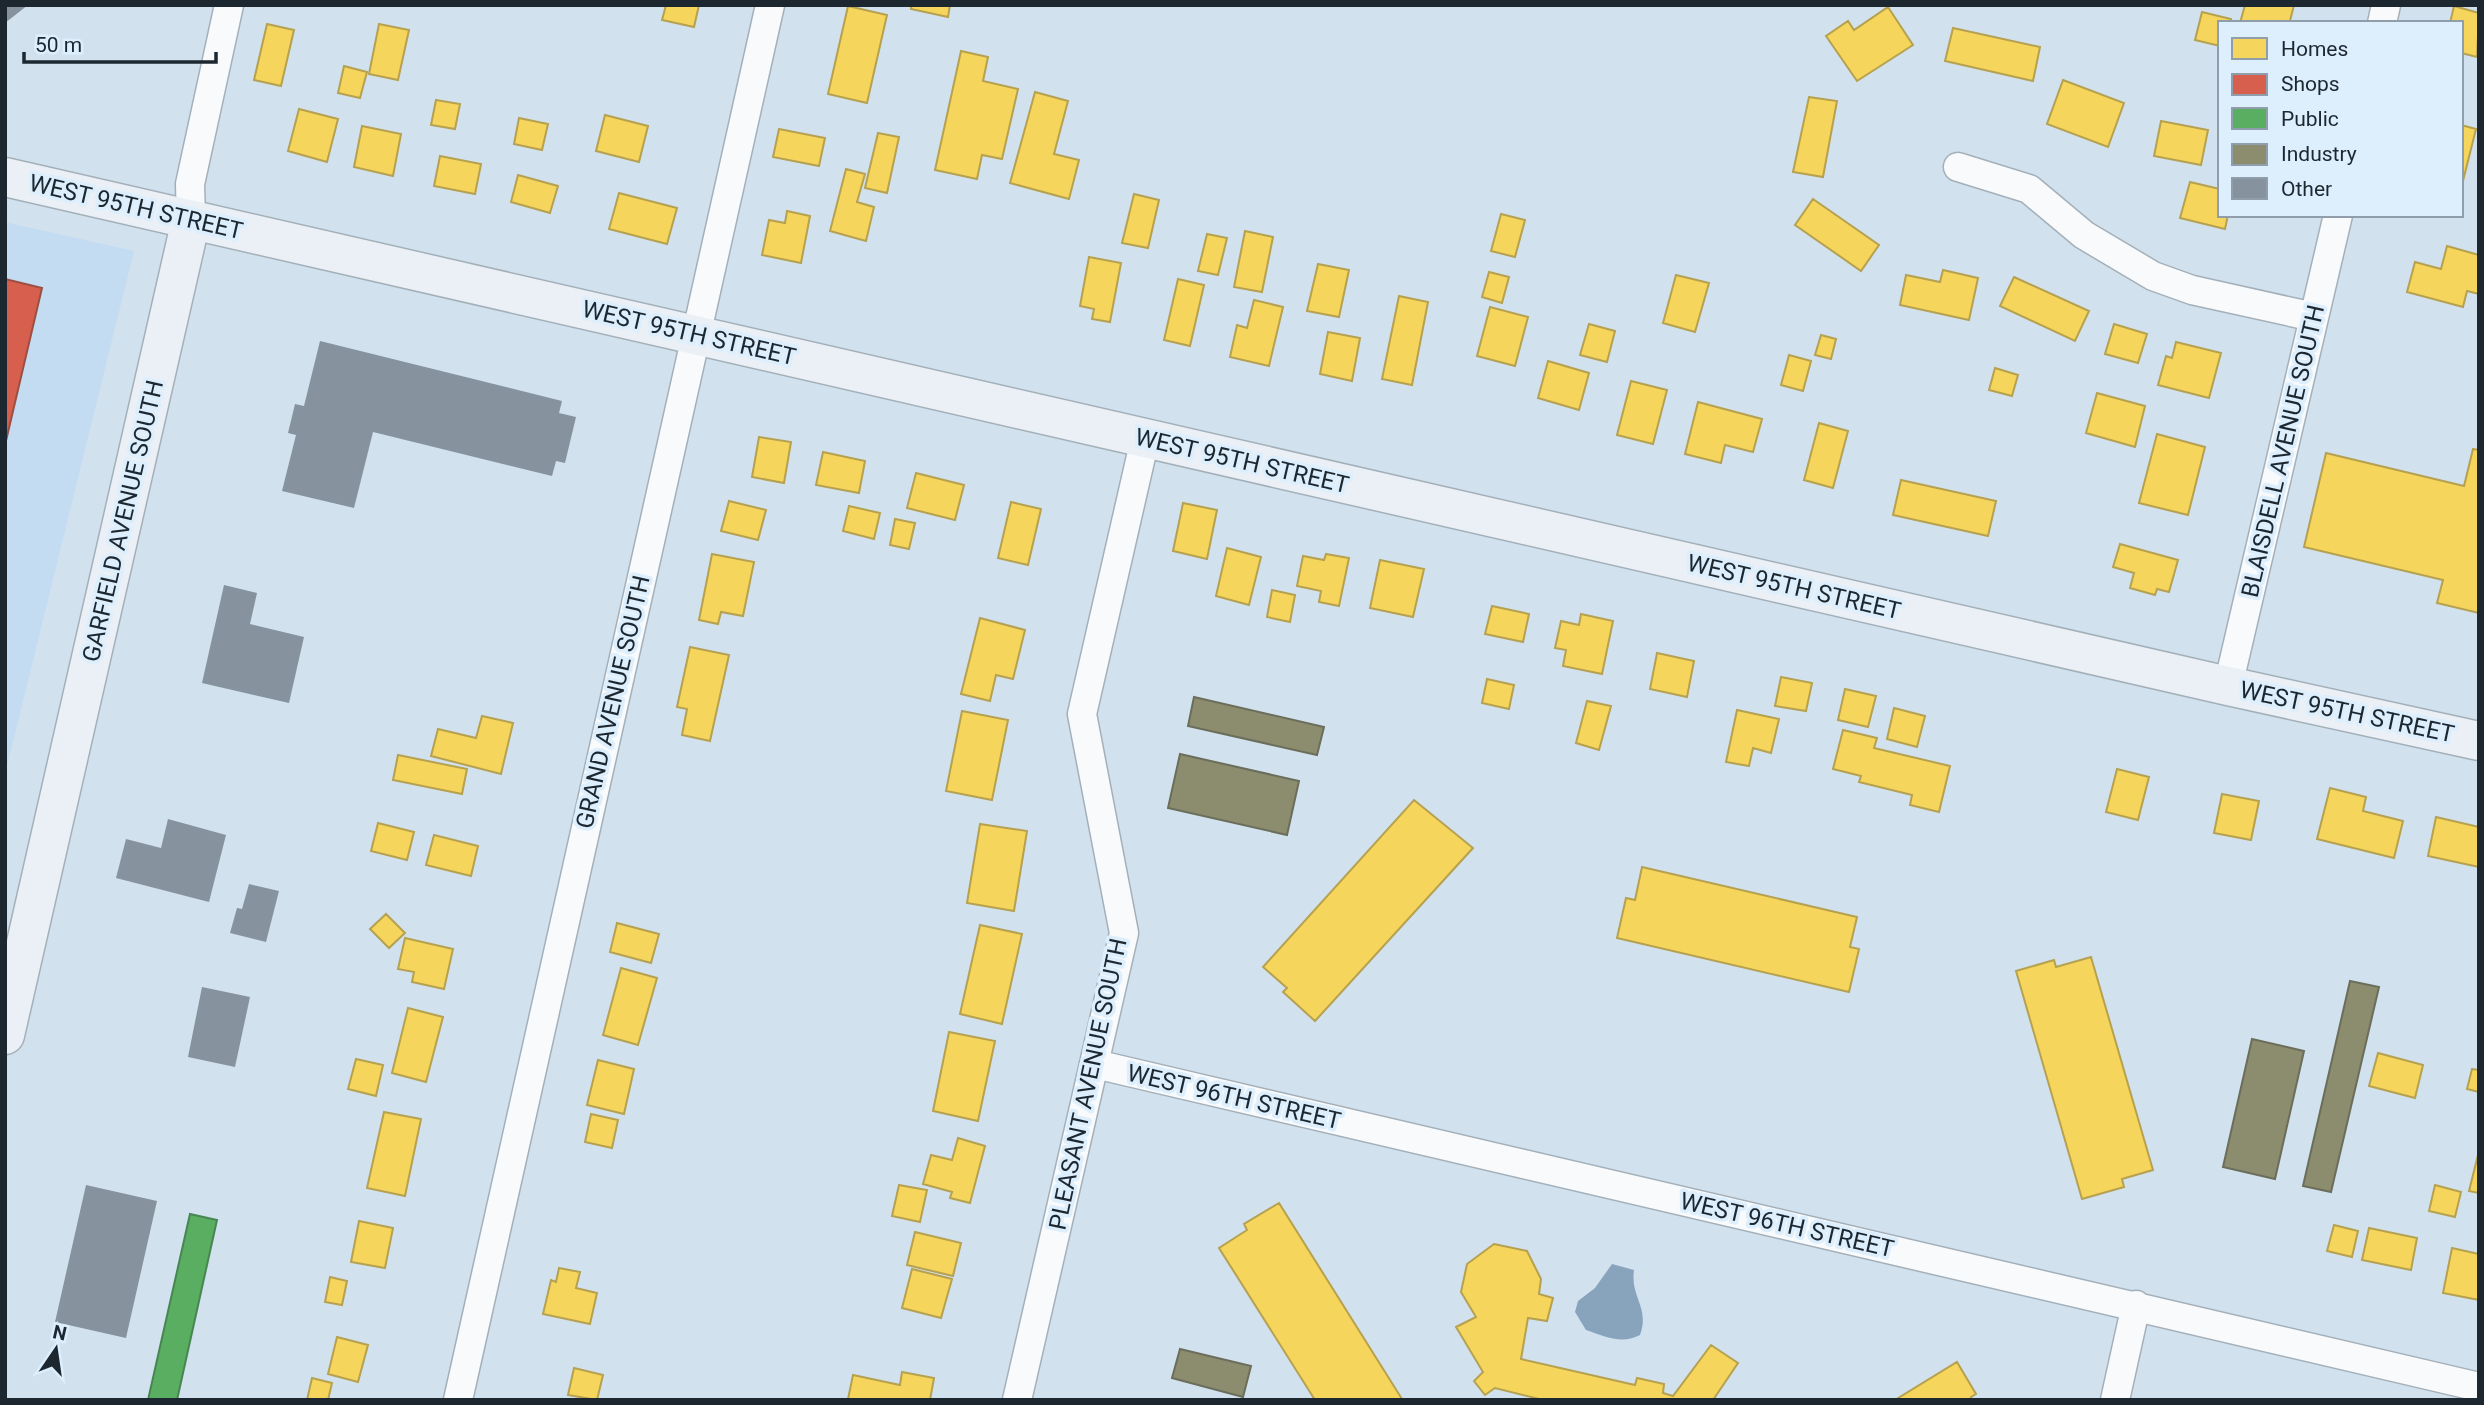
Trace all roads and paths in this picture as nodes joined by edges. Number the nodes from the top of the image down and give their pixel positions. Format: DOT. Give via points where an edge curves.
graph roads {
  1 [pos="229,5"];
  2 [pos="770,5"];
  3 [pos="1958,167"];
  4 [pos="5,177"];
  5 [pos="2338,217"];
  6 [pos="191,220"];
  7 [pos="2314,317"];
  8 [pos="695,333"];
  9 [pos="1145,439"];
  10 [pos="2228,686"];
  11 [pos="2479,741"];
  12 [pos="5,1035"];
  13 [pos="1094,1064"];
  14 [pos="2136,1305"];
  15 [pos="2479,1387"];
  16 [pos="458,1400"];
  17 [pos="1017,1400"];
  18 [pos="2115,1400"];
  1 -- 6 [label="street, GARFIELD AVENUE SOUTH" via="190,184"];
  2 -- 8 [label="street, GRAND AVENUE SOUTH"];
  3 -- 7 [label="street" via="2029,189 2084,235 2152,276 2192,290"];
  4 -- 6 [label="street, WEST 95TH STREET"];
  5 -- 7 [label="street, BLAISDELL AVENUE SOUTH"];
  6 -- 8 [label="street, WEST 95TH STREET"];
  6 -- 12 [label="street, GARFIELD AVENUE SOUTH"];
  7 -- 10 [label="street, BLAISDELL AVENUE SOUTH"];
  8 -- 9 [label="street, WEST 95TH STREET"];
  8 -- 16 [label="street, GRAND AVENUE SOUTH"];
  9 -- 10 [label="street, WEST 95TH STREET"];
  9 -- 13 [label="street, PLEASANT AVENUE SOUTH" via="1082,714 1124,933"];
  10 -- 11 [label="street, WEST 95TH STREET"];
  13 -- 14 [label="street, WEST 96TH STREET"];
  13 -- 17 [label="street, PLEASANT AVENUE SOUTH"];
  14 -- 15 [label="street, WEST 96TH STREET"];
  14 -- 18 [label="street"];
}
